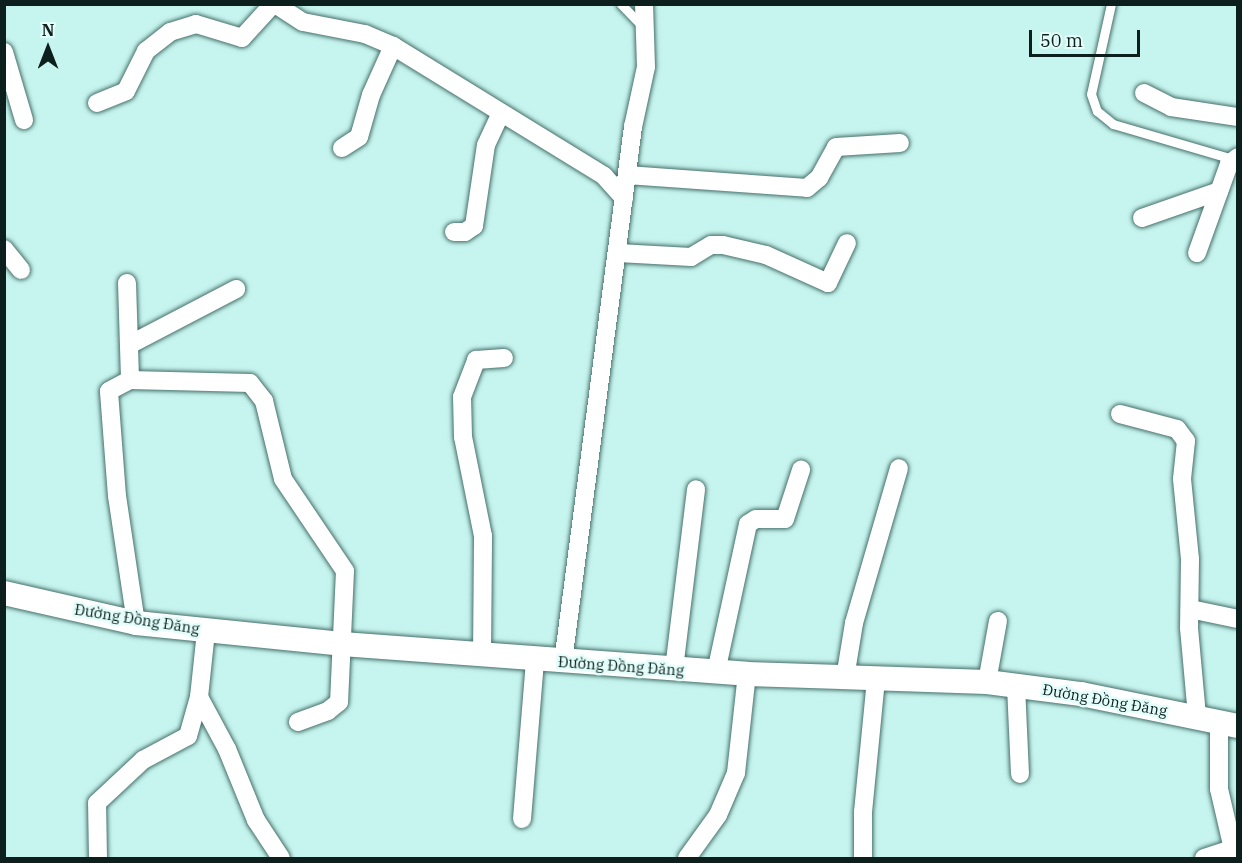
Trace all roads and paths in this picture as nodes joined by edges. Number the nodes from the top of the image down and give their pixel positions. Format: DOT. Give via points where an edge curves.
graph roads {
  1 [pos="274,4"];
  2 [pos="621,4"];
  3 [pos="644,4"];
  4 [pos="1111,4"];
  5 [pos="644,28"];
  6 [pos="393,46"];
  7 [pos="4,52"];
  8 [pos="1144,93"];
  9 [pos="97,103"];
  10 [pos="501,113"];
  11 [pos="1238,117"];
  12 [pos="24,120"];
  13 [pos="900,143"];
  14 [pos="342,148"];
  15 [pos="1235,158"];
  16 [pos="627,175"];
  17 [pos="1219,191"];
  18 [pos="624,198"];
  19 [pos="1142,219"];
  20 [pos="454,232"];
  21 [pos="847,243"];
  22 [pos="4,249"];
  23 [pos="618,253"];
  24 [pos="1197,253"];
  25 [pos="21,270"];
  26 [pos="127,283"];
  27 [pos="236,289"];
  28 [pos="129,345"];
  29 [pos="504,358"];
  30 [pos="130,380"];
  31 [pos="1120,414"];
  32 [pos="899,468"];
  33 [pos="801,470"];
  34 [pos="696,489"];
  35 [pos="4,593"];
  36 [pos="1190,609"];
  37 [pos="1238,619"];
  38 [pos="998,621"];
  39 [pos="136,622"];
  40 [pos="206,631"];
  41 [pos="342,644"];
  42 [pos="482,656"];
  43 [pos="535,660"];
  44 [pos="563,662"];
  45 [pos="674,669"];
  46 [pos="716,672"];
  47 [pos="747,674"];
  48 [pos="845,678"];
  49 [pos="876,679"];
  50 [pos="987,682"];
  51 [pos="1016,686"];
  52 [pos="199,697"];
  53 [pos="1218,721"];
  54 [pos="298,722"];
  55 [pos="1020,774"];
  56 [pos="522,819"];
  57 [pos="1235,855"];
  58 [pos="98,858"];
  59 [pos="281,858"];
  60 [pos="687,858"];
  61 [pos="863,858"];
  62 [pos="1204,858"];
  1 -- 6 [label="street" via="303,22 366,34"];
  1 -- 9 [label="street" via="242,38 196,24 170,32 146,51 126,91"];
  2 -- 5 [label="lane"];
  3 -- 5 [label="street"];
  4 -- 15 [label="lane" via="1091,94 1097,111 1113,124"];
  5 -- 16 [label="street" via="646,67"];
  6 -- 10 [label="street"];
  6 -- 14 [label="street" via="371,95 360,137"];
  7 -- 12 [label="street"];
  8 -- 11 [label="street" via="1172,107"];
  10 -- 18 [label="street" via="604,176"];
  10 -- 20 [label="street" via="486,145 474,226 465,232"];
  13 -- 16 [label="street" via="836,147 819,178 807,188"];
  15 -- 17 [label="street"];
  16 -- 18 [label="street"];
  17 -- 19 [label="street"];
  17 -- 24 [label="street"];
  18 -- 23 [label="street"];
  21 -- 23 [label="street" via="828,283 766,255 723,245 711,245 691,257"];
  22 -- 25 [label="street"];
  23 -- 44 [label="street"];
  26 -- 28 [label="street"];
  27 -- 28 [label="street"];
  28 -- 30 [label="street"];
  29 -- 42 [label="street" via="476,360 462,397 463,437 483,536"];
  30 -- 39 [label="street" via="115,385 108,399 117,496"];
  30 -- 41 [label="street" via="237,381 259,390 283,479 345,571"];
  31 -- 36 [label="street" via="1178,429 1186,441 1182,479 1190,559"];
  32 -- 48 [label="street" via="854,623"];
  33 -- 46 [label="street" via="785,519 756,519 748,524"];
  34 -- 45 [label="street"];
  35 -- 39 [label="main road, Đường Đồng Đăng"];
  36 -- 37 [label="street"];
  36 -- 53 [label="street"];
  38 -- 50 [label="street"];
  39 -- 40 [label="main road, Đường Đồng Đăng"];
  40 -- 41 [label="main road, Đường Đồng Đăng"];
  40 -- 52 [label="street"];
  41 -- 42 [label="main road, Đường Đồng Đăng"];
  41 -- 54 [label="street" via="336,707"];
  42 -- 43 [label="main road, Đường Đồng Đăng"];
  43 -- 44 [label="main road, Đường Đồng Đăng"];
  43 -- 56 [label="street"];
  44 -- 45 [label="main road, Đường Đồng Đăng"];
  45 -- 46 [label="main road, Đường Đồng Đăng"];
  46 -- 47 [label="main road, Đường Đồng Đăng"];
  47 -- 48 [label="main road, Đường Đồng Đăng"];
  47 -- 60 [label="street" via="736,773 718,815"];
  48 -- 49 [label="main road, Đường Đồng Đăng"];
  49 -- 50 [label="main road, Đường Đồng Đăng"];
  49 -- 61 [label="street" via="863,812"];
  50 -- 51 [label="main road, Đường Đồng Đăng"];
  51 -- 53 [label="main road, Đường Đồng Đăng"];
  51 -- 55 [label="street"];
  52 -- 58 [label="street" via="187,739 143,760 98,803"];
  52 -- 59 [label="street" via="227,749 256,820"];
  53 -- 57 [label="street" via="1219,789"];
  57 -- 62 [label="street"];
}
